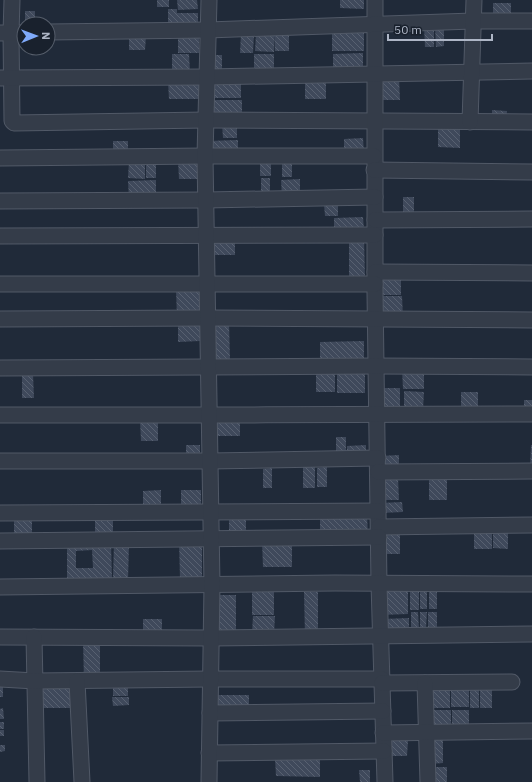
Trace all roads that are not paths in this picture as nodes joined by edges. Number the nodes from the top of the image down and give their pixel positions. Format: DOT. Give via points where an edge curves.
graph roads {
  1 [pos="12,0"];
  2 [pos="209,0"];
  3 [pos="375,0"];
  4 [pos="474,0"];
  5 [pos="474,21"];
  6 [pos="532,21"];
  7 [pos="375,24"];
  8 [pos="208,30"];
  9 [pos="56,32"];
  10 [pos="12,33"];
  11 [pos="532,71"];
  12 [pos="472,72"];
  13 [pos="375,74"];
  14 [pos="207,77"];
  15 [pos="6,78"];
  16 [pos="206,120"];
  17 [pos="374,121"];
  18 [pos="470,122"];
  19 [pos="532,122"];
  20 [pos="205,156"];
  21 [pos="0,158"];
  22 [pos="374,163"];
  23 [pos="532,172"];
  24 [pos="375,197"];
  25 [pos="206,200"];
  26 [pos="0,201"];
  27 [pos="532,219"];
  28 [pos="375,228"];
  29 [pos="206,235"];
  30 [pos="0,236"];
  31 [pos="532,273"];
  32 [pos="375,278"];
  33 [pos="0,284"];
  34 [pos="207,284"];
  35 [pos="208,318"];
  36 [pos="0,319"];
  37 [pos="376,319"];
  38 [pos="532,320"];
  39 [pos="376,366"];
  40 [pos="532,367"];
  41 [pos="0,368"];
  42 [pos="209,368"];
  43 [pos="209,414"];
  44 [pos="532,414"];
  45 [pos="0,415"];
  46 [pos="377,415"];
  47 [pos="210,460"];
  48 [pos="0,461"];
  49 [pos="378,465"];
  50 [pos="532,471"];
  51 [pos="378,511"];
  52 [pos="211,512"];
  53 [pos="0,513"];
  54 [pos="532,525"];
  55 [pos="379,532"];
  56 [pos="211,538"];
  57 [pos="0,541"];
  58 [pos="380,584"];
  59 [pos="532,584"];
  60 [pos="212,585"];
  61 [pos="0,587"];
  62 [pos="532,634"];
  63 [pos="0,637"];
  64 [pos="34,637"];
  65 [pos="381,637"];
  66 [pos="211,638"];
  67 [pos="0,679"];
  68 [pos="210,679"];
  69 [pos="35,681"];
  70 [pos="77,681"];
  71 [pos="382,681"];
  72 [pos="512,682"];
  73 [pos="425,683"];
  74 [pos="383,711"];
  75 [pos="210,713"];
  76 [pos="532,731"];
  77 [pos="426,732"];
  78 [pos="383,733"];
  79 [pos="384,751"];
  80 [pos="209,753"];
  81 [pos="38,782"];
  82 [pos="82,782"];
  83 [pos="209,782"];
  84 [pos="385,782"];
  85 [pos="428,782"];
  1 -- 10 [label="street"];
  2 -- 8 [label="street"];
  3 -- 7 [label="street"];
  4 -- 5 [label="street"];
  5 -- 6 [label="street"];
  5 -- 7 [label="street"];
  5 -- 12 [label="street"];
  7 -- 8 [label="street"];
  7 -- 13 [label="street"];
  8 -- 9 [label="street"];
  8 -- 14 [label="street"];
  10 -- 15 [label="street"];
  11 -- 12 [label="street"];
  12 -- 13 [label="street"];
  12 -- 18 [label="street"];
  13 -- 14 [label="street"];
  13 -- 17 [label="street"];
  14 -- 15 [label="street"];
  14 -- 16 [label="street"];
  15 -- 16 [label="street" via="14,123"];
  16 -- 17 [label="street"];
  16 -- 20 [label="street"];
  17 -- 18 [label="street"];
  17 -- 22 [label="street"];
  18 -- 19 [label="street"];
  20 -- 21 [label="street"];
  20 -- 22 [label="street"];
  20 -- 25 [label="street"];
  22 -- 23 [label="street"];
  22 -- 24 [label="street"];
  24 -- 25 [label="street"];
  24 -- 28 [label="street"];
  25 -- 26 [label="street"];
  25 -- 29 [label="street"];
  27 -- 28 [label="street"];
  28 -- 29 [label="street"];
  28 -- 32 [label="street"];
  29 -- 30 [label="street"];
  29 -- 34 [label="street"];
  31 -- 32 [label="street"];
  32 -- 34 [label="street"];
  32 -- 37 [label="street"];
  33 -- 34 [label="street"];
  34 -- 35 [label="street"];
  35 -- 36 [label="street"];
  35 -- 37 [label="street"];
  35 -- 42 [label="street"];
  37 -- 38 [label="street"];
  37 -- 39 [label="street"];
  39 -- 40 [label="street"];
  39 -- 42 [label="street"];
  39 -- 46 [label="street"];
  41 -- 42 [label="street"];
  42 -- 43 [label="street"];
  43 -- 45 [label="street"];
  43 -- 46 [label="street"];
  43 -- 47 [label="street"];
  44 -- 46 [label="street"];
  46 -- 49 [label="street"];
  47 -- 48 [label="street"];
  47 -- 49 [label="street"];
  47 -- 52 [label="street"];
  49 -- 50 [label="street"];
  49 -- 51 [label="street"];
  51 -- 52 [label="street"];
  51 -- 55 [label="street"];
  52 -- 53 [label="street"];
  52 -- 56 [label="street"];
  54 -- 55 [label="street"];
  55 -- 56 [label="street"];
  55 -- 58 [label="street"];
  56 -- 57 [label="street"];
  56 -- 60 [label="street"];
  58 -- 59 [label="street"];
  58 -- 60 [label="street"];
  58 -- 65 [label="street"];
  60 -- 61 [label="street"];
  60 -- 66 [label="street"];
  62 -- 65 [label="street"];
  63 -- 64 [label="street"];
  64 -- 66 [label="street"];
  64 -- 69 [label="street"];
  65 -- 66 [label="street"];
  65 -- 71 [label="street"];
  66 -- 68 [label="street"];
  67 -- 69 [label="street"];
  68 -- 70 [label="street"];
  68 -- 71 [label="street"];
  68 -- 75 [label="street"];
  69 -- 70 [label="street"];
  69 -- 81 [label="street"];
  70 -- 82 [label="street"];
  71 -- 73 [label="street"];
  71 -- 74 [label="street"];
  72 -- 73 [label="street"];
  73 -- 77 [label="street"];
  74 -- 75 [label="street"];
  74 -- 78 [label="street"];
  75 -- 80 [label="street"];
  76 -- 77 [label="street"];
  77 -- 78 [label="street"];
  77 -- 85 [label="street"];
  78 -- 79 [label="street"];
  79 -- 80 [label="street"];
  79 -- 84 [label="street"];
  80 -- 83 [label="street"];
}
